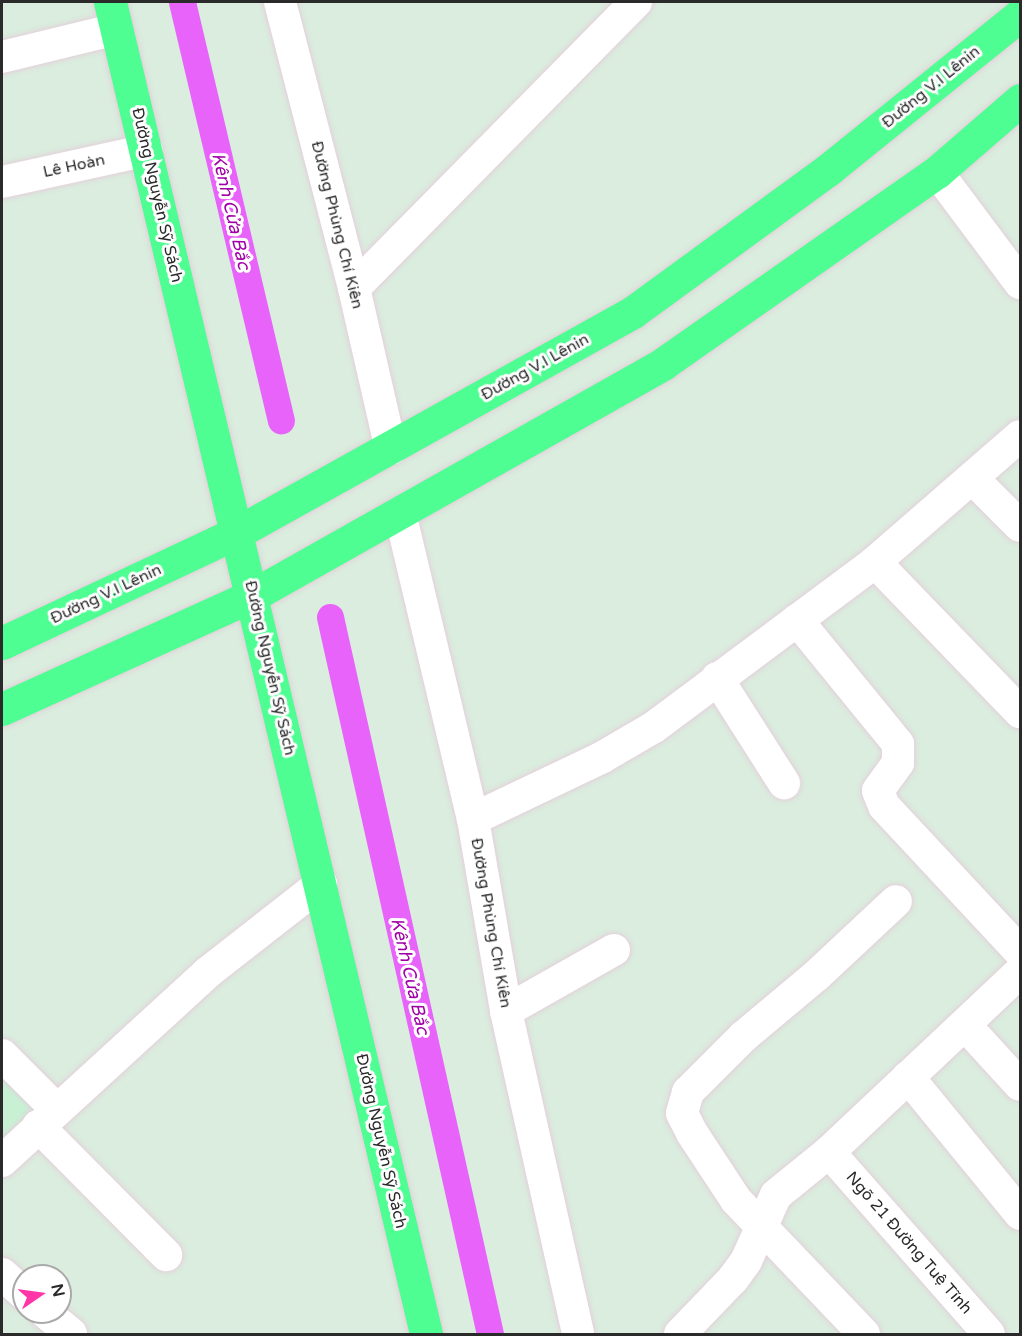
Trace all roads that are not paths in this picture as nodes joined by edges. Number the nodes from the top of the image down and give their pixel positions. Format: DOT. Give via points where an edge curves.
graph roads {
  1 [pos="280,2"];
  2 [pos="636,2"];
  3 [pos="114,15"];
  4 [pos="1020,15"];
  5 [pos="2,57"];
  6 [pos="1020,100"];
  7 [pos="147,150"];
  8 [pos="937,172"];
  9 [pos="2,183"];
  10 [pos="1020,284"];
  11 [pos="354,288"];
  12 [pos="1020,436"];
  13 [pos="391,449"];
  14 [pos="973,479"];
  15 [pos="400,513"];
  16 [pos="1020,526"];
  17 [pos="238,532"];
  18 [pos="875,561"];
  19 [pos="253,595"];
  20 [pos="797,620"];
  21 [pos="2,643"];
  22 [pos="717,678"];
  23 [pos="2,709"];
  24 [pos="1020,712"];
  25 [pos="784,783"];
  26 [pos="474,819"];
  27 [pos="321,884"];
  28 [pos="896,901"];
  29 [pos="614,950"];
  30 [pos="1020,952"];
  31 [pos="1020,972"];
  32 [pos="506,1011"];
  33 [pos="965,1026"];
  34 [pos="2,1055"];
  35 [pos="908,1077"];
  36 [pos="1020,1085"];
  37 [pos="47,1118"];
  38 [pos="829,1152"];
  39 [pos="2,1161"];
  40 [pos="1020,1214"];
  41 [pos="762,1228"];
  42 [pos="166,1255"];
  43 [pos="59,1324"];
  44 [pos="71,1335"];
  45 [pos="426,1335"];
  46 [pos="578,1335"];
  47 [pos="680,1335"];
  48 [pos="864,1335"];
  49 [pos="989,1335"];
  1 -- 11 [label="street, Đường Phùng Chí Kiên"];
  2 -- 11 [label="street"];
  3 -- 5 [label="street"];
  3 -- 7 [label="main road, Đường Nguyễn Sỹ Sách"];
  4 -- 13 [label="main road, Đường V.I Lênin" via="829,169 633,312"];
  6 -- 8 [label="main road"];
  7 -- 9 [label="street, Lê Hoàn"];
  7 -- 17 [label="main road, Đường Nguyễn Sỹ Sách"];
  8 -- 10 [label="street"];
  8 -- 15 [label="main road" via="664,363"];
  11 -- 13 [label="street, Đường Phùng Chí Kiên"];
  12 -- 14 [label="street"];
  13 -- 17 [label="main road, Đường V.I Lênin"];
  14 -- 16 [label="street"];
  14 -- 18 [label="street"];
  15 -- 19 [label="main road"];
  15 -- 26 [label="street, Đường Phùng Chí Kiên"];
  17 -- 19 [label="main road, Đường Nguyễn Sỹ Sách"];
  17 -- 21 [label="main road, Đường V.I Lênin"];
  18 -- 20 [label="street"];
  18 -- 24 [label="street"];
  19 -- 23 [label="main road"];
  19 -- 27 [label="main road, Đường Nguyễn Sỹ Sách"];
  20 -- 22 [label="street"];
  20 -- 30 [label="street" via="898,744 898,763 878,791 884,806"];
  22 -- 25 [label="street"];
  22 -- 26 [label="street" via="654,727 601,758"];
  26 -- 32 [label="street, Đường Phùng Chí Kiên"];
  27 -- 37 [label="street" via="207,973"];
  27 -- 45 [label="main road, Đường Nguyễn Sỹ Sách"];
  28 -- 41 [label="street" via="743,1037 688,1092 682,1113 692,1133 736,1200"];
  29 -- 32 [label="street"];
  31 -- 33 [label="street"];
  32 -- 46 [label="street, Đường Phùng Chí Kiên"];
  33 -- 35 [label="street"];
  33 -- 36 [label="street"];
  34 -- 37 [label="street"];
  35 -- 38 [label="street"];
  35 -- 40 [label="street"];
  37 -- 39 [label="street"];
  37 -- 42 [label="street"];
  38 -- 41 [label="street" via="776,1195"];
  38 -- 49 [label="street, Ngõ 21 Đường Tuệ Tĩnh"];
  41 -- 47 [label="street" via="733,1279"];
  41 -- 48 [label="street"];
  43 -- 44 [label="street"];
}
